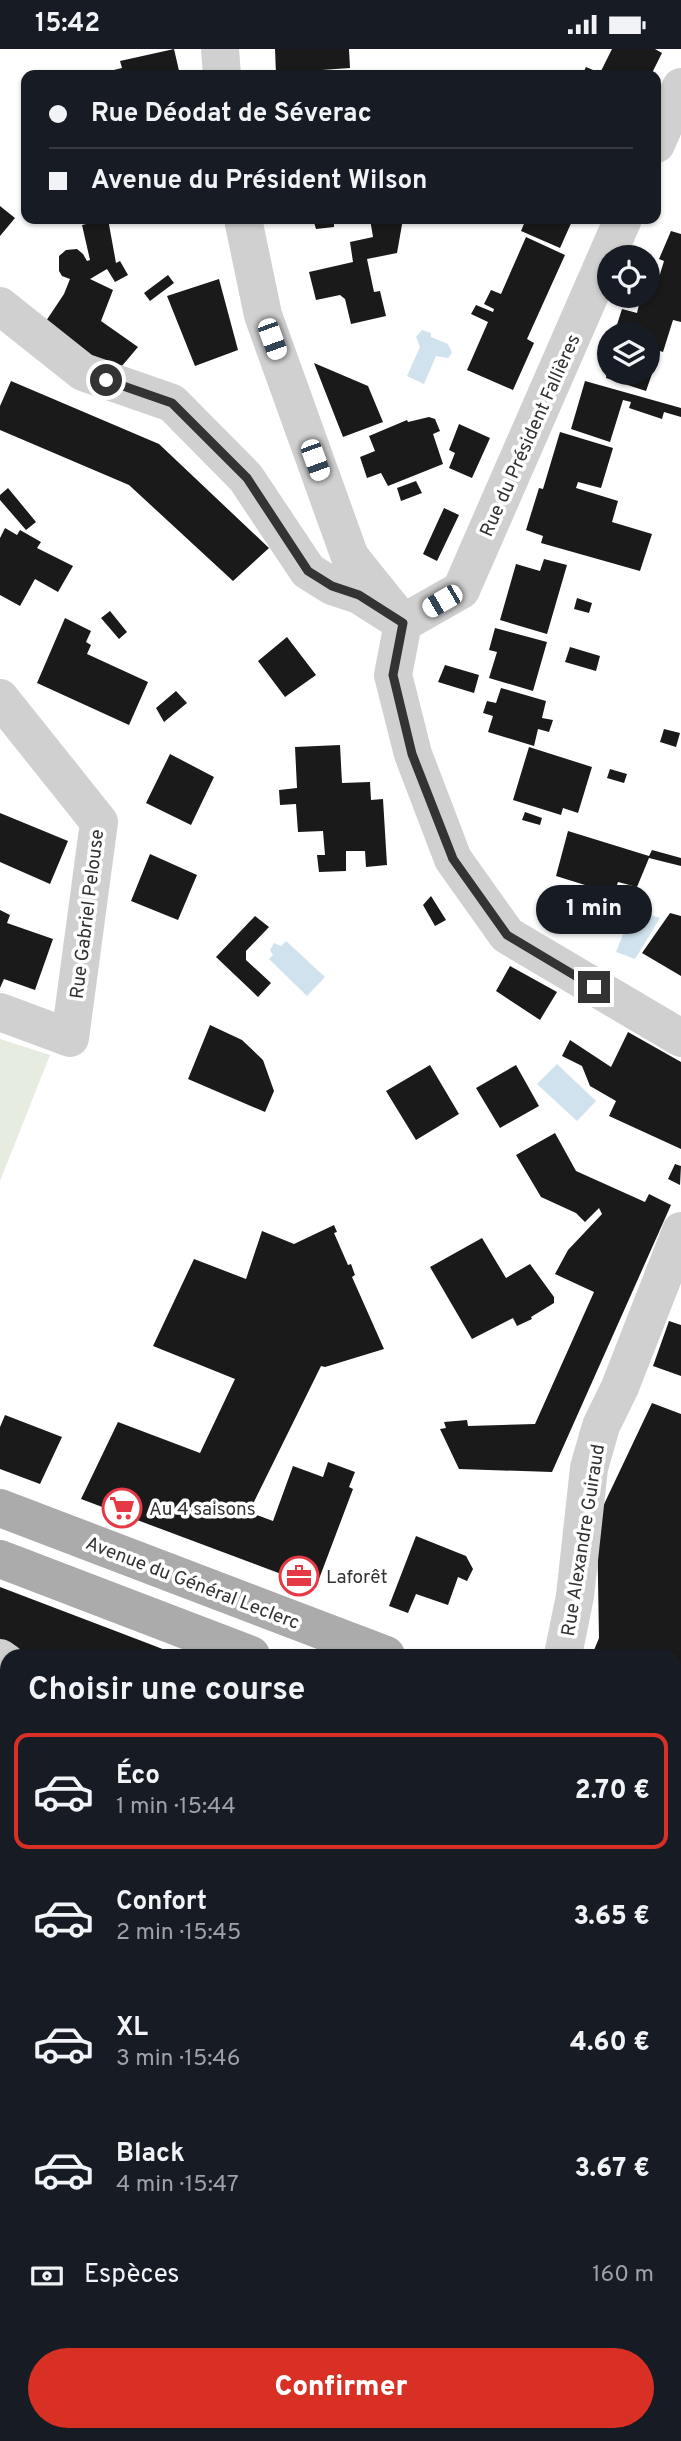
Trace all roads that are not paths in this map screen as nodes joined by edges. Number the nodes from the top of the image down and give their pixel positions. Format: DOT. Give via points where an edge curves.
graph roads {
  1 [pos="220,49"];
  2 [pos="222,70"];
  3 [pos="681,87"];
  4 [pos="661,133"];
  5 [pos="244,224"];
  6 [pos="622,224"];
  7 [pos="0,306"];
  8 [pos="403,623"];
  9 [pos="0,698"];
  10 [pos="0,1012"];
  11 [pos="681,1038"];
  12 [pos="681,1231"];
  13 [pos="0,1508"];
  14 [pos="0,1559"];
  15 [pos="225,1649"];
  16 [pos="370,1649"];
  17 [pos="564,1649"];
  1 -- 2 [label="street"];
  3 -- 4 [label="street"];
  5 -- 8 [label="street" via="263,315 350,557"];
  6 -- 8 [label="street, Rue du Président Fallières" via="461,590"];
  7 -- 8 [label="street" via="83,372 172,403 247,478 308,571"];
  8 -- 11 [label="street" via="393,675 412,754 453,859 507,935"];
  9 -- 10 [label="street, Rue Gabriel Pelouse" via="99,822 70,1038"];
  12 -- 17 [label="street, Rue Alexandre Guiraud" via="589,1468"];
  13 -- 16 [label="main road, Avenue du Général Leclerc"];
  14 -- 15 [label="main road"];
}
